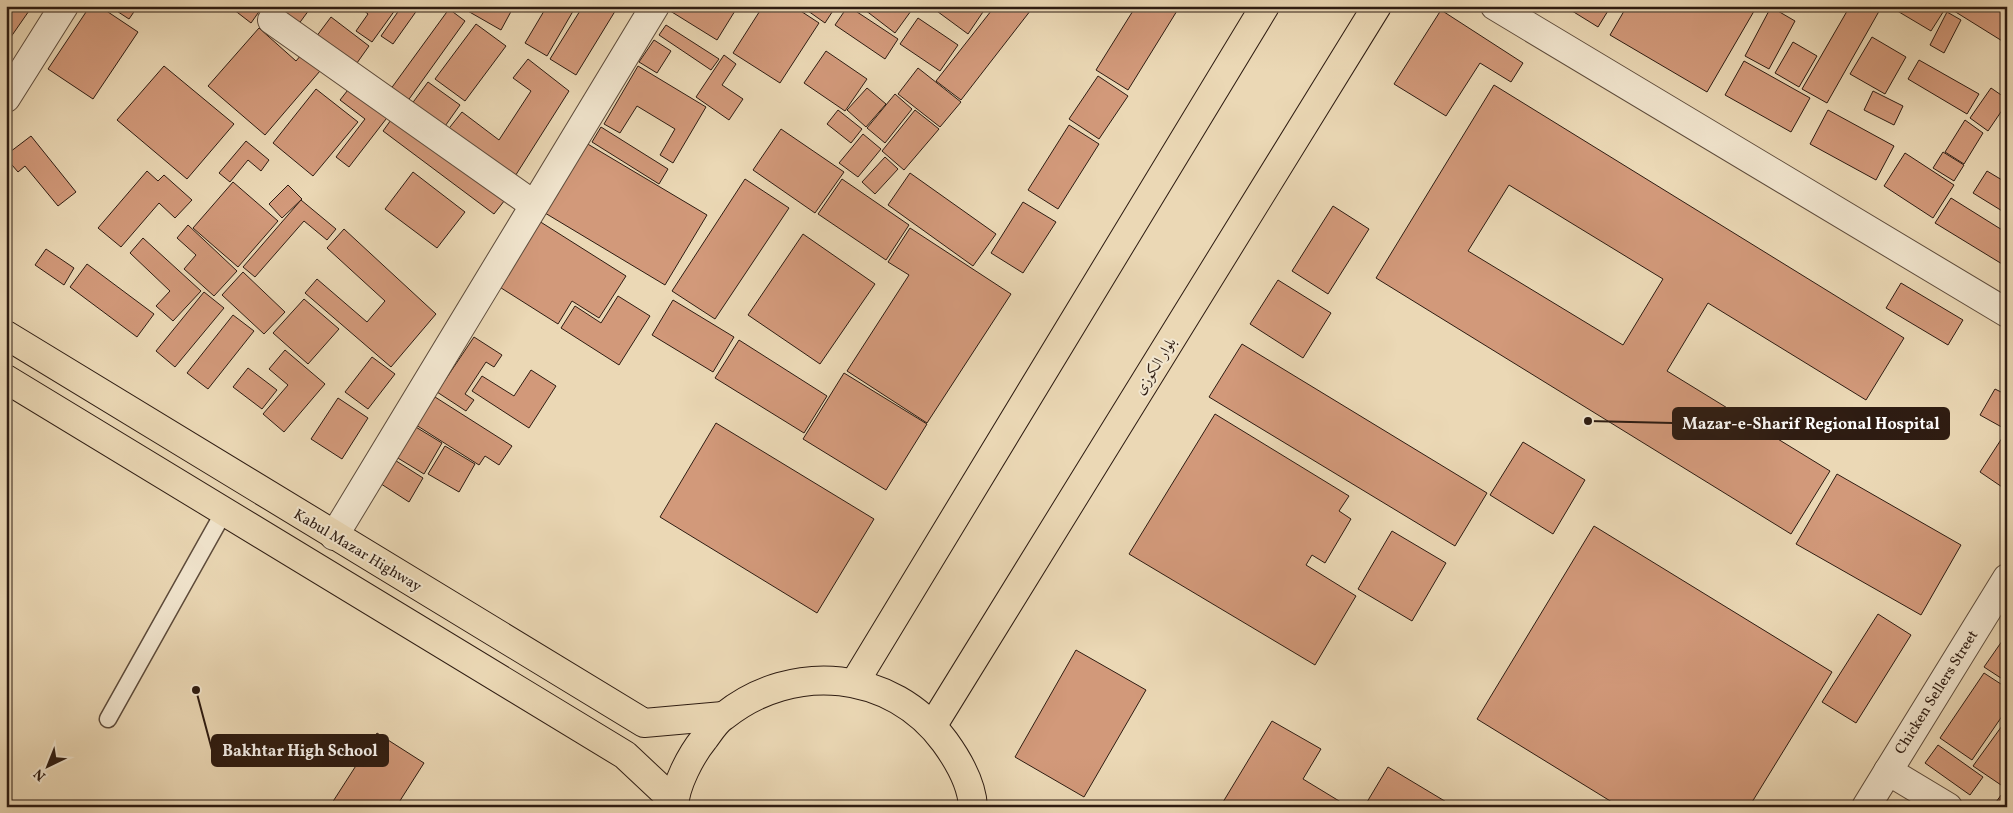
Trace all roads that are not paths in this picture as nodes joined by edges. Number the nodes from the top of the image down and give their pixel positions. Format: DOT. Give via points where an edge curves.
graph roads {
  1 [pos="64,6"];
  2 [pos="655,6"];
  3 [pos="1265,6"];
  4 [pos="1377,6"];
  5 [pos="1494,6"];
  6 [pos="272,20"];
  7 [pos="6,98"];
  8 [pos="534,205"];
  9 [pos="2007,313"];
  10 [pos="6,335"];
  11 [pos="6,379"];
  12 [pos="225,510"];
  13 [pos="334,536"];
  14 [pos="2007,578"];
  15 [pos="855,682"];
  16 [pos="723,716"];
  17 [pos="108,719"];
  18 [pos="932,725"];
  19 [pos="1888,771"];
  20 [pos="674,804"];
  21 [pos="973,807"];
  22 [pos="1866,807"];
  23 [pos="1948,807"];
  1 -- 7 [label="street"];
  2 -- 8 [label="street"];
  3 -- 15 [label="main road"];
  4 -- 18 [label="main road, بلوار الکوزی"];
  5 -- 9 [label="street"];
  6 -- 8 [label="street"];
  8 -- 13 [label="street"];
  10 -- 13 [label="main road, Kabul Mazar Highway"];
  11 -- 12 [label="main road"];
  12 -- 17 [label="lane"];
  12 -- 20 [label="main road" via="625,755"];
  13 -- 16 [label="main road, Kabul Mazar Highway" via="644,723"];
  14 -- 19 [label="street, Chicken Sellers Street"];
  15 -- 16 [label="main road" via="808,680 762,691"];
  15 -- 18 [label="main road" via="897,698"];
  16 -- 20 [label="main road" via="691,755"];
  18 -- 21 [label="main road" via="959,761"];
  19 -- 22 [label="street, Chicken Sellers Street"];
  19 -- 23 [label="street"];
}
